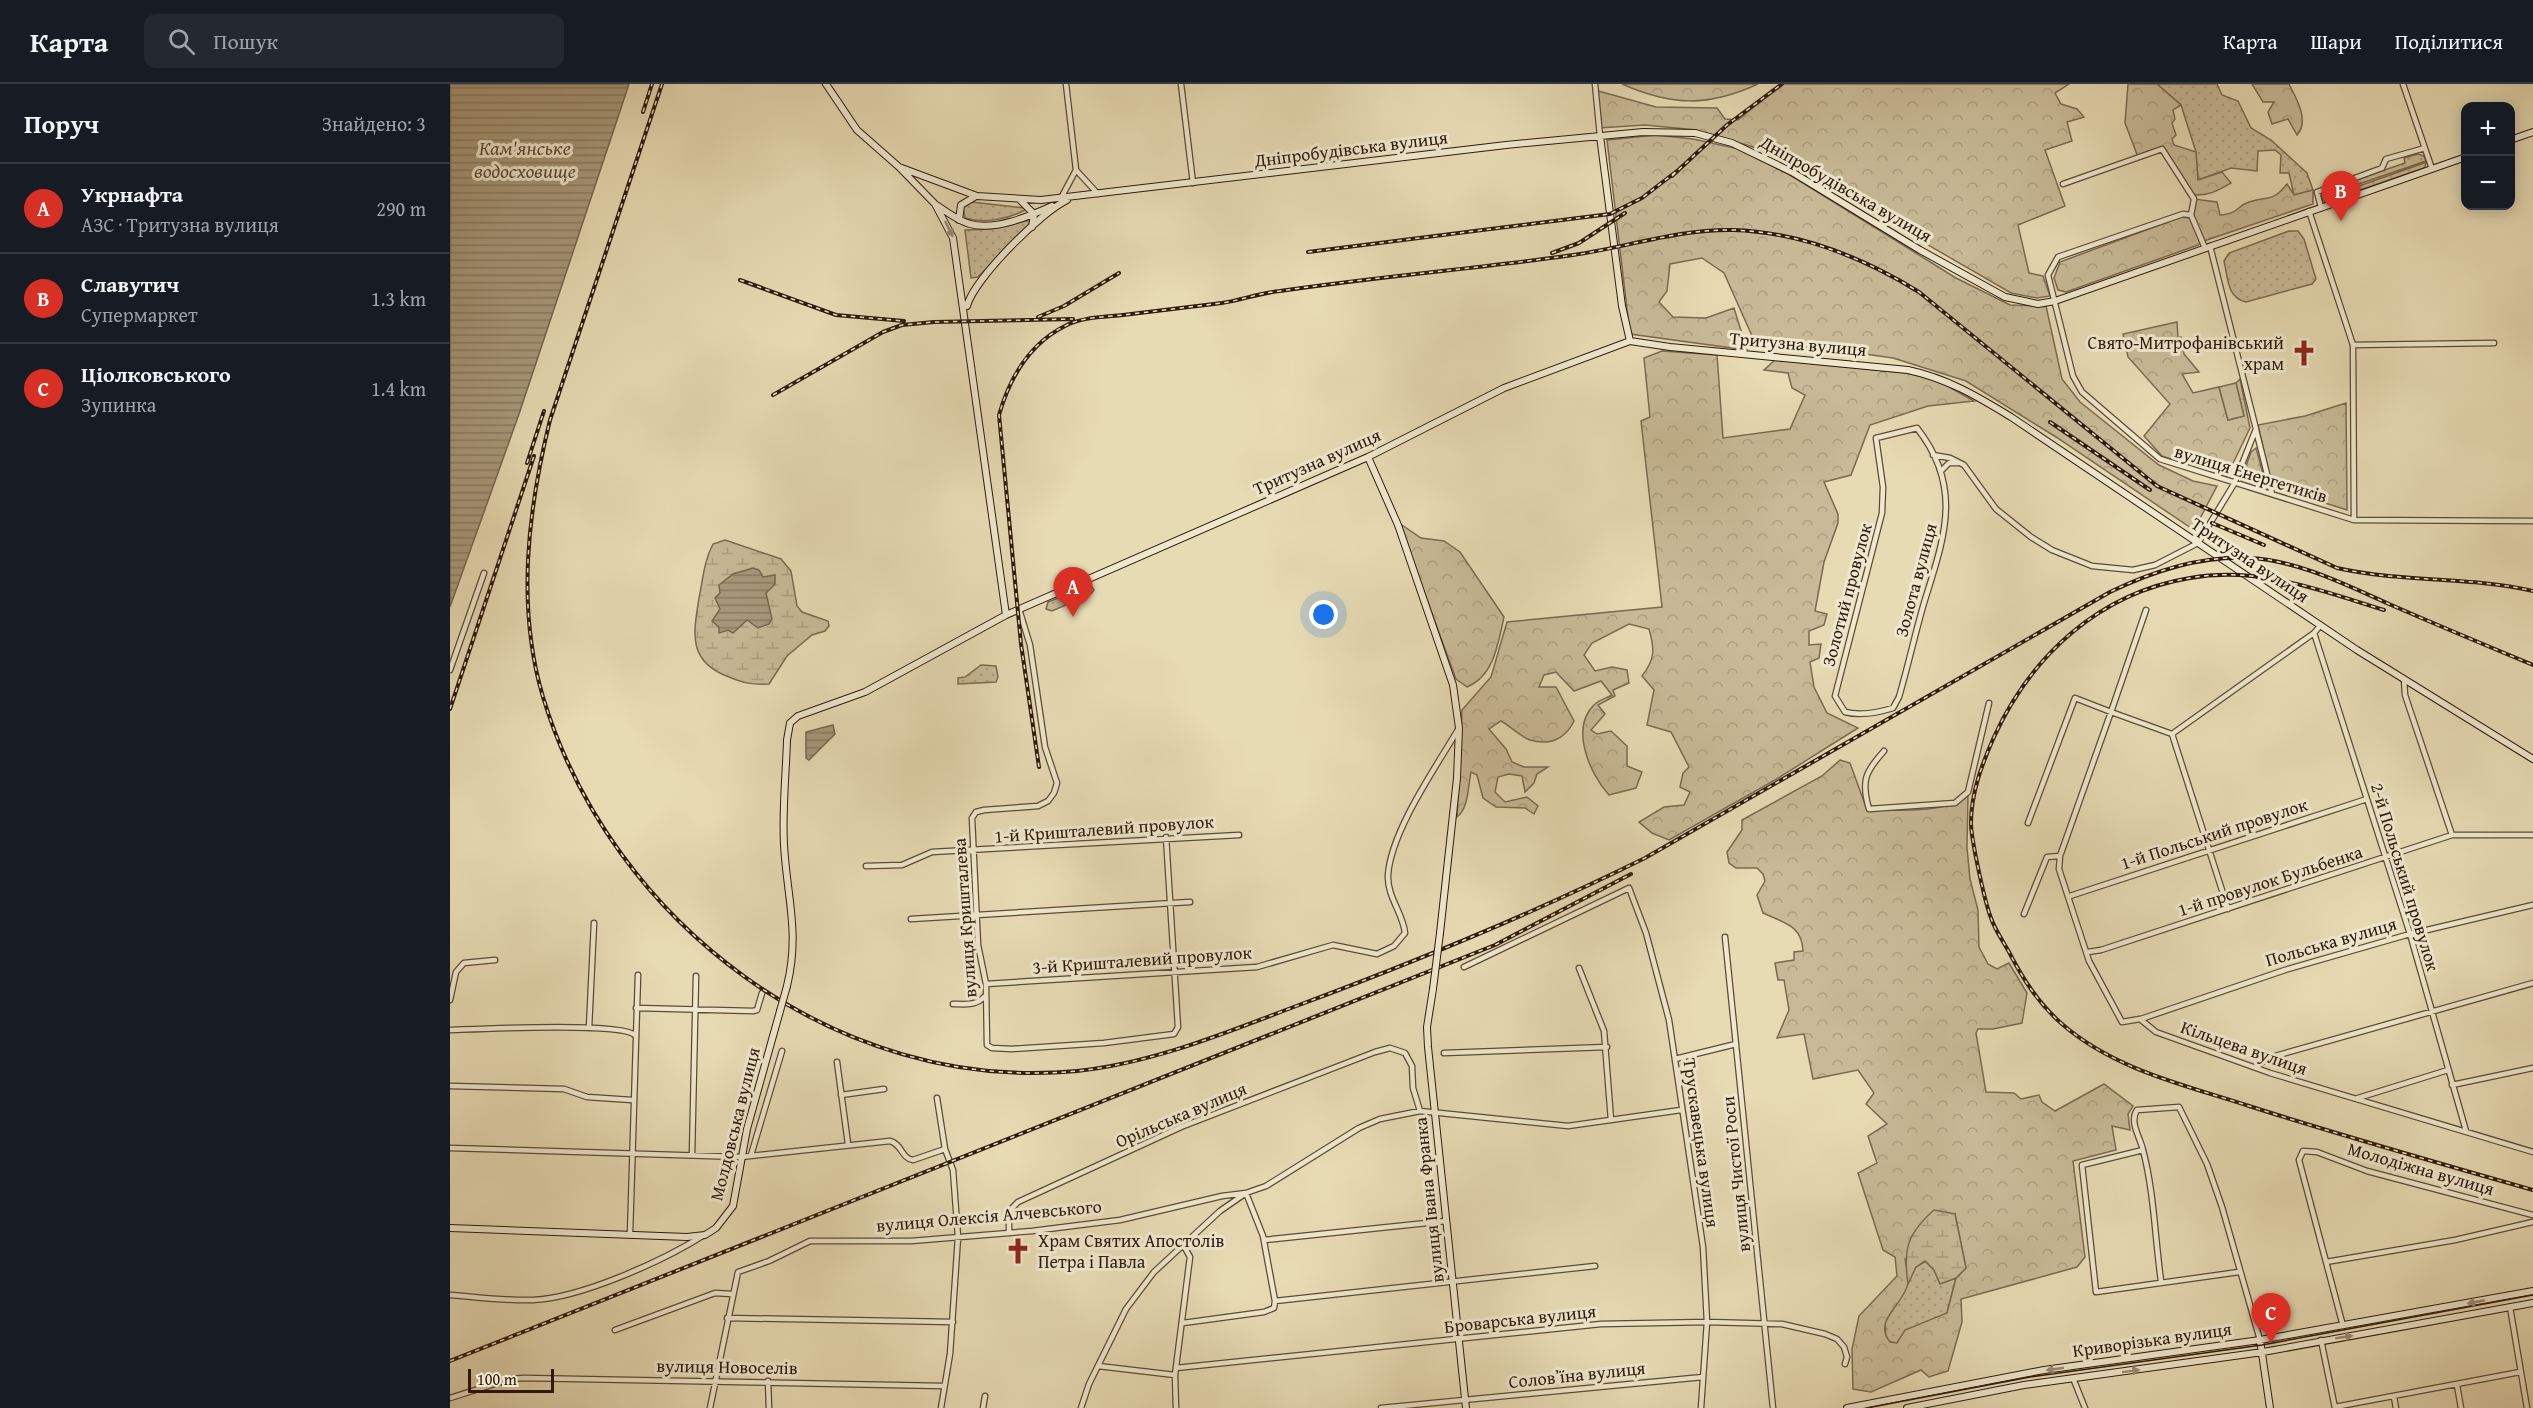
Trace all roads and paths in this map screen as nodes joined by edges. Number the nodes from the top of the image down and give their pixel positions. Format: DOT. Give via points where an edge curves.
graph roads {
  1 [pos="826,84"];
  2 [pos="1066,84"];
  3 [pos="1181,84"];
  4 [pos="1595,84"];
  5 [pos="2403,84"];
  6 [pos="2533,132"];
  7 [pos="1600,136"];
  8 [pos="2515,139"];
  9 [pos="2426,148"];
  10 [pos="2461,159"];
  11 [pos="899,167"];
  12 [pos="2432,169"];
  13 [pos="1076,170"];
  14 [pos="1193,183"];
  15 [pos="2063,184"];
  16 [pos="1098,194"];
  17 [pos="977,196"];
  18 [pos="1018,200"];
  19 [pos="1062,200"];
  20 [pos="935,204"];
  21 [pos="2321,207"];
  22 [pos="2309,211"];
  23 [pos="1034,214"];
  24 [pos="2191,215"];
  25 [pos="959,220"];
  26 [pos="1030,230"];
  27 [pos="2208,247"];
  28 [pos="2055,301"];
  29 [pos="965,311"];
  30 [pos="1630,341"];
  31 [pos="2494,344"];
  32 [pos="2353,345"];
  33 [pos="1917,428"];
  34 [pos="2256,429"];
  35 [pos="1933,455"];
  36 [pos="1368,457"];
  37 [pos="1964,465"];
  38 [pos="1942,470"];
  39 [pos="2234,484"];
  40 [pos="2272,494"];
  41 [pos="2355,520"];
  42 [pos="2533,521"];
  43 [pos="2198,543"];
  44 [pos="484,573"];
  45 [pos="1019,609"];
  46 [pos="2146,610"];
  47 [pos="1006,615"];
  48 [pos="2320,626"];
  49 [pos="2314,633"];
  50 [pos="450,670"];
  51 [pos="2404,679"];
  52 [pos="1989,703"];
  53 [pos="1893,708"];
  54 [pos="2111,712"];
  55 [pos="1459,728"];
  56 [pos="2172,734"];
  57 [pos="1884,751"];
  58 [pos="2533,759"];
  59 [pos="2367,799"];
  60 [pos="2028,823"];
  61 [pos="1239,834"];
  62 [pos="2452,835"];
  63 [pos="2533,835"];
  64 [pos="1166,837"];
  65 [pos="2210,851"];
  66 [pos="973,852"];
  67 [pos="2060,856"];
  68 [pos="2386,858"];
  69 [pos="866,866"];
  70 [pos="2070,896"];
  71 [pos="1190,902"];
  72 [pos="1170,903"];
  73 [pos="2533,905"];
  74 [pos="2228,909"];
  75 [pos="2024,914"];
  76 [pos="977,917"];
  77 [pos="911,919"];
  78 [pos="594,923"];
  79 [pos="2410,934"];
  80 [pos="1725,937"];
  81 [pos="2088,952"];
  82 [pos="495,960"];
  83 [pos="1464,967"];
  84 [pos="1579,968"];
  85 [pos="1174,971"];
  86 [pos="638,975"];
  87 [pos="696,976"];
  88 [pos="2533,983"];
  89 [pos="986,984"];
  90 [pos="787,986"];
  91 [pos="762,993"];
  92 [pos="985,996"];
  93 [pos="450,1000"];
  94 [pos="953,1004"];
  95 [pos="636,1008"];
  96 [pos="695,1011"];
  97 [pos="2432,1011"];
  98 [pos="2156,1014"];
  99 [pos="2140,1019"];
  100 [pos="635,1028"];
  101 [pos="2152,1028"];
  102 [pos="589,1029"];
  103 [pos="450,1030"];
  104 [pos="629,1030"];
  105 [pos="635,1035"];
  106 [pos="1736,1044"];
  107 [pos="1607,1047"];
  108 [pos="782,1051"];
  109 [pos="1444,1053"];
  110 [pos="1675,1059"];
  111 [pos="837,1062"];
  112 [pos="2255,1066"];
  113 [pos="2533,1068"];
  114 [pos="2448,1070"];
  115 [pos="2452,1084"];
  116 [pos="450,1086"];
  117 [pos="884,1089"];
  118 [pos="841,1095"];
  119 [pos="937,1098"];
  120 [pos="2356,1098"];
  121 [pos="632,1100"];
  122 [pos="1681,1110"];
  123 [pos="1420,1111"];
  124 [pos="1435,1112"];
  125 [pos="1611,1120"];
  126 [pos="2466,1131"];
  127 [pos="848,1144"];
  128 [pos="450,1148"];
  129 [pos="945,1149"];
  130 [pos="2143,1150"];
  131 [pos="631,1152"];
  132 [pos="2533,1152"];
  133 [pos="692,1155"];
  134 [pos="751,1155"];
  135 [pos="741,1157"];
  136 [pos="1246,1193"];
  137 [pos="2533,1215"];
  138 [pos="1446,1221"];
  139 [pos="2533,1222"];
  140 [pos="450,1228"];
  141 [pos="1009,1233"];
  142 [pos="630,1234"];
  143 [pos="705,1235"];
  144 [pos="958,1237"];
  145 [pos="1264,1240"];
  146 [pos="1184,1246"];
  147 [pos="2326,1262"];
  148 [pos="1595,1266"];
  149 [pos="2239,1272"];
  150 [pos="1452,1281"];
  151 [pos="2161,1281"];
  152 [pos="2533,1291"];
  153 [pos="732,1294"];
  154 [pos="450,1296"];
  155 [pos="1275,1301"];
  156 [pos="2533,1303"];
  157 [pos="2510,1307"];
  158 [pos="727,1318"];
  159 [pos="953,1322"];
  160 [pos="1707,1322"];
  161 [pos="1183,1323"];
  162 [pos="1764,1323"];
  163 [pos="2343,1326"];
  164 [pos="615,1330"];
  165 [pos="1457,1339"];
  166 [pos="2260,1340"];
  167 [pos="2321,1340"];
  168 [pos="2263,1352"];
  169 [pos="1845,1364"];
  170 [pos="1098,1366"];
  171 [pos="1176,1368"];
  172 [pos="2520,1372"];
  173 [pos="1175,1375"];
  174 [pos="1704,1377"];
  175 [pos="2073,1378"];
  176 [pos="715,1380"];
  177 [pos="768,1381"];
  178 [pos="2457,1385"];
  179 [pos="943,1386"];
  180 [pos="985,1396"];
  181 [pos="2394,1397"];
  182 [pos="450,1398"];
  183 [pos="1465,1404"];
  184 [pos="710,1408"];
  185 [pos="769,1408"];
  186 [pos="941,1408"];
  187 [pos="982,1408"];
  188 [pos="1081,1408"];
  189 [pos="1176,1408"];
  190 [pos="1381,1408"];
  191 [pos="1701,1408"];
  192 [pos="1773,1408"];
  193 [pos="1846,1408"];
  194 [pos="1907,1408"];
  195 [pos="2085,1408"];
  196 [pos="2270,1408"];
  197 [pos="2335,1408"];
  198 [pos="2396,1408"];
  199 [pos="2461,1408"];
  200 [pos="2527,1408"];
  1 -- 11 [label="street" via="857,130"];
  2 -- 13 [label="street"];
  3 -- 14 [label="street"];
  4 -- 7 [label="street"];
  5 -- 9 [label="street"];
  6 -- 8 [label="street"];
  7 -- 14 [label="street, Дніпробудівська вулиця"];
  7 -- 28 [label="street, Дніпробудівська вулиця" via="1672,132 1715,137 1792,172 2005,297 2037,304"];
  7 -- 30 [label="street"];
  9 -- 12 [label="street"];
  9 -- 21 [label="street" via="2386,159 2382,168 2316,192"];
  10 -- 12 [label="street, Дніпробудівська вулиця"];
  11 -- 17 [label="street, Дніпробудівська вулиця"];
  11 -- 20 [label="street"];
  12 -- 21 [label="street, Дніпробудівська вулиця"];
  13 -- 16 [label="street"];
  13 -- 19 [label="street"];
  14 -- 16 [label="street, Дніпробудівська вулиця"];
  15 -- 24 [label="street" via="2162,149 2194,199"];
  16 -- 19 [label="street, Дніпробудівська вулиця"];
  17 -- 18 [label="street, Дніпробудівська вулиця"];
  17 -- 25 [label="street" via="961,205"];
  18 -- 19 [label="street, Дніпробудівська вулиця"];
  18 -- 23 [label="street"];
  19 -- 23 [label="street"];
  19 -- 26 [label="street"];
  20 -- 25 [label="street"];
  20 -- 29 [label="street, one-way" via="953,238"];
  21 -- 22 [label="street, Дніпробудівська вулиця"];
  22 -- 27 [label="street, Дніпробудівська вулиця"];
  22 -- 32 [label="street"];
  23 -- 25 [label="street" via="985,225"];
  23 -- 26 [label="street"];
  24 -- 27 [label="street"];
  24 -- 28 [label="street, вулиця Енергетиків" via="2183,214 2058,257 2048,275"];
  26 -- 29 [label="street" via="977,282"];
  27 -- 28 [label="street, Дніпробудівська вулиця"];
  27 -- 34 [label="street"];
  28 -- 39 [label="street, вулиця Енергетиків" via="2073,376 2082,392 2160,459"];
  29 -- 47 [label="street"];
  30 -- 36 [label="street, Тритузна вулиця" via="1504,388"];
  30 -- 43 [label="street, Тритузна вулиця" via="1936,376 2011,417"];
  31 -- 32 [label="street"];
  32 -- 41 [label="street"];
  33 -- 35 [label="street, Золота вулиця"];
  33 -- 53 [label="street, Золотий провулок" via="1876,438 1882,513 1835,696 1845,712 1853,714"];
  34 -- 39 [label="street"];
  34 -- 40 [label="street"];
  35 -- 37 [label="street"];
  35 -- 38 [label="street, Золота вулиця"];
  36 -- 45 [label="street, Тритузна вулиця"];
  36 -- 55 [label="street, вулиця Івана Франка" via="1398,525 1454,685"];
  37 -- 38 [label="street" via="1949,463"];
  37 -- 43 [label="street" via="1985,495 2012,522 2052,550 2084,563 2133,570 2155,565"];
  38 -- 53 [label="street, Золота вулиця" via="1947,503 1943,538"];
  39 -- 40 [label="street, вулиця Енергетиків"];
  39 -- 43 [label="street"];
  40 -- 41 [label="street, вулиця Енергетиків"];
  41 -- 42 [label="street, вулиця Енергетиків"];
  43 -- 48 [label="street, Тритузна вулиця"];
  44 -- 50 [label="street"];
  45 -- 47 [label="street, Тритузна вулиця"];
  45 -- 66 [label="street, вулиця Кришталева" via="1030,645 1045,747 1057,783 1048,801 1038,806 976,812 971,824"];
  46 -- 54 [label="street, Кільцева вулиця"];
  47 -- 90 [label="street, Тритузна вулиця" via="865,692 798,716 790,723 784,843 795,927 794,959"];
  48 -- 49 [label="street"];
  48 -- 51 [label="street, Тритузна вулиця"];
  49 -- 56 [label="street"];
  49 -- 59 [label="street, 2-й Польський провулок"];
  51 -- 58 [label="street, Тритузна вулиця"];
  51 -- 62 [label="street" via="2405,695"];
  52 -- 57 [label="street" via="1968,792 1960,801 1869,809 1866,776"];
  54 -- 56 [label="street"];
  54 -- 60 [label="street" via="2075,698"];
  54 -- 67 [label="street, Кільцева вулиця"];
  55 -- 85 [label="street, 3-й Кришталевий провулок" via="1404,823 1391,859 1389,888 1405,929 1403,938 1377,954 1333,945 1257,967"];
  55 -- 124 [label="street, вулиця Івана Франка, bridge" via="1453,832 1427,1027"];
  56 -- 65 [label="street"];
  59 -- 65 [label="street, 1-й Польський провулок"];
  59 -- 68 [label="street, 2-й Польський провулок"];
  61 -- 64 [label="street, 1-й Кришталевий провулок"];
  62 -- 63 [label="street, 1-й провулок Бульбенка"];
  62 -- 68 [label="street, 1-й провулок Бульбенка"];
  64 -- 66 [label="street, 1-й Кришталевий провулок"];
  64 -- 72 [label="street"];
  65 -- 70 [label="street, 1-й Польський провулок"];
  65 -- 74 [label="street"];
  66 -- 69 [label="street, 1-й Кришталевий провулок" via="932,852 902,865"];
  66 -- 76 [label="street, вулиця Кришталева"];
  67 -- 70 [label="street, Кільцева вулиця" via="2061,875"];
  67 -- 75 [label="street, Кільцева вулиця" via="2047,857"];
  68 -- 74 [label="street, 1-й провулок Бульбенка"];
  68 -- 79 [label="street, 2-й Польський провулок"];
  70 -- 81 [label="street, Кільцева вулиця"];
  71 -- 72 [label="street"];
  72 -- 76 [label="street"];
  72 -- 85 [label="street"];
  73 -- 79 [label="street, Польська вулиця"];
  74 -- 81 [label="street, 1-й провулок Бульбенка"];
  76 -- 77 [label="street"];
  76 -- 89 [label="street, вулиця Кришталева"];
  78 -- 102 [label="street"];
  79 -- 97 [label="street, 2-й Польський провулок"];
  79 -- 98 [label="street, Польська вулиця" via="2285,970"];
  80 -- 106 [label="street, вулиця Чистої Роси"];
  81 -- 99 [label="street, Кільцева вулиця" via="2093,970 2122,1022"];
  82 -- 93 [label="street" via="464,963 456,972"];
  83 -- 110 [label="street, Трускавецька вулиця" via="1629,888 1659,982"];
  84 -- 107 [label="street"];
  85 -- 89 [label="street, 3-й Кришталевий провулок"];
  85 -- 92 [label="street, вулиця Кришталева" via="1178,1027 1167,1036 999,1050 987,1045"];
  86 -- 95 [label="street"];
  87 -- 96 [label="street"];
  88 -- 97 [label="street"];
  89 -- 92 [label="street, вулиця Кришталева"];
  90 -- 135 [label="street, Молдовська вулиця, bridge"];
  91 -- 96 [label="street" via="757,1010"];
  92 -- 94 [label="street" via="980,1001"];
  95 -- 96 [label="street"];
  95 -- 100 [label="street"];
  96 -- 133 [label="street"];
  97 -- 112 [label="street" via="2268,1058"];
  97 -- 114 [label="street, 2-й Польський провулок"];
  98 -- 99 [label="street, Польська вулиця"];
  98 -- 101 [label="street"];
  99 -- 101 [label="street, Кільцева вулиця"];
  100 -- 104 [label="street"];
  100 -- 105 [label="street"];
  101 -- 112 [label="street, Кільцева вулиця"];
  102 -- 103 [label="street"];
  102 -- 104 [label="street"];
  104 -- 105 [label="street"];
  105 -- 121 [label="street"];
  106 -- 110 [label="street"];
  106 -- 162 [label="street, вулиця Чистої Роси"];
  107 -- 109 [label="street"];
  107 -- 125 [label="street"];
  108 -- 134 [label="street"];
  110 -- 122 [label="street, Трускавецька вулиця"];
  111 -- 118 [label="street"];
  112 -- 120 [label="street, Кільцева вулиця"];
  113 -- 115 [label="street"];
  114 -- 115 [label="street, 2-й Польський провулок"];
  114 -- 120 [label="street"];
  115 -- 126 [label="street, 2-й Польський провулок"];
  116 -- 121 [label="street" via="564,1089 587,1097"];
  117 -- 118 [label="street"];
  118 -- 127 [label="street"];
  119 -- 129 [label="street"];
  120 -- 126 [label="street, Кільцева вулиця"];
  121 -- 131 [label="street"];
  122 -- 125 [label="street"];
  122 -- 160 [label="street, Трускавецька вулиця" via="1703,1247"];
  123 -- 124 [label="street"];
  123 -- 136 [label="street" via="1380,1119 1359,1128 1266,1186"];
  123 -- 141 [label="street, Орільська вулиця" via="1410,1060 1405,1053 1390,1048 1181,1127 1018,1202 1009,1211"];
  124 -- 125 [label="street" via="1568,1126"];
  124 -- 138 [label="street, вулиця Івана Франка"];
  126 -- 132 [label="street, Кільцева вулиця"];
  127 -- 129 [label="street" via="894,1141 906,1158 913,1160"];
  127 -- 134 [label="street"];
  128 -- 131 [label="street"];
  129 -- 144 [label="street" via="953,1170"];
  130 -- 149 [label="street" via="2135,1128 2137,1110 2179,1107 2207,1164"];
  130 -- 151 [label="street"];
  130 -- 151 [label="street" via="2082,1165 2092,1264 2096,1292"];
  131 -- 133 [label="street"];
  131 -- 142 [label="street"];
  133 -- 135 [label="street"];
  134 -- 135 [label="street"];
  135 -- 143 [label="street, Молдовська вулиця" via="733,1206 716,1228"];
  136 -- 141 [label="street, вулиця Олексія Алчевського" via="1120,1220"];
  136 -- 145 [label="street"];
  136 -- 146 [label="street" via="1220,1210"];
  137 -- 147 [label="street, Молодіжна вулиця" via="2367,1172 2308,1150 2299,1160"];
  138 -- 145 [label="street"];
  138 -- 150 [label="street, вулиця Івана Франка"];
  139 -- 147 [label="street"];
  140 -- 142 [label="street"];
  141 -- 144 [label="street, вулиця Олексія Алчевського"];
  142 -- 143 [label="street"];
  143 -- 154 [label="street" via="651,1265 551,1298"];
  144 -- 153 [label="street, вулиця Олексія Алчевського" via="810,1241 738,1272"];
  144 -- 159 [label="street"];
  145 -- 155 [label="street"];
  146 -- 161 [label="street" via="1190,1257"];
  146 -- 170 [label="street" via="1142,1285"];
  147 -- 163 [label="street, Молодіжна вулиця"];
  148 -- 150 [label="street"];
  149 -- 151 [label="street"];
  149 -- 166 [label="street"];
  150 -- 155 [label="street"];
  150 -- 165 [label="street, вулиця Івана Франка"];
  152 -- 163 [label="street, Криворізька вулиця, one-way"];
  153 -- 158 [label="street"];
  153 -- 164 [label="street" via="715,1293"];
  155 -- 161 [label="street" via="1274,1308 1264,1312"];
  156 -- 157 [label="street, Криворізька вулиця"];
  167 -- 157 [label="street, Криворізька вулиця, one-way"];
  157 -- 172 [label="street"];
  158 -- 159 [label="street"];
  158 -- 176 [label="street"];
  159 -- 179 [label="street"];
  160 -- 162 [label="street, Броварська вулиця"];
  160 -- 165 [label="street, Броварська вулиця" via="1601,1324"];
  160 -- 174 [label="street, Трускавецька вулиця"];
  161 -- 171 [label="street"];
  162 -- 169 [label="street, Броварська вулиця" via="1838,1339 1847,1357"];
  162 -- 192 [label="street, вулиця Чистої Роси"];
  163 -- 166 [label="street, Криворізька вулиця"];
  165 -- 171 [label="street, Броварська вулиця"];
  165 -- 183 [label="street, вулиця Івана Франка"];
  166 -- 168 [label="street"];
  166 -- 193 [label="street, Криворізька вулиця, one-way" via="2044,1371"];
  167 -- 168 [label="street, Криворізька вулиця"];
  167 -- 197 [label="street"];
  175 -- 168 [label="street, Криворізька вулиця, one-way"];
  168 -- 196 [label="street"];
  170 -- 173 [label="street"];
  170 -- 188 [label="street"];
  171 -- 173 [label="street"];
  172 -- 178 [label="street"];
  172 -- 200 [label="street"];
  173 -- 189 [label="street"];
  174 -- 183 [label="street, Соловʼїна вулиця"];
  174 -- 191 [label="street, Трускавецька вулиця"];
  175 -- 194 [label="street, Криворізька вулиця"];
  175 -- 195 [label="street"];
  176 -- 177 [label="street, вулиця Новоселів"];
  176 -- 182 [label="street, вулиця Новоселів" via="510,1379"];
  176 -- 184 [label="street"];
  177 -- 179 [label="street, вулиця Новоселів"];
  177 -- 185 [label="street"];
  178 -- 181 [label="street"];
  178 -- 199 [label="street"];
  179 -- 186 [label="street"];
  180 -- 187 [label="street"];
  181 -- 197 [label="street"];
  181 -- 198 [label="street"];
  183 -- 190 [label="street, Соловʼїна вулиця"];
}
